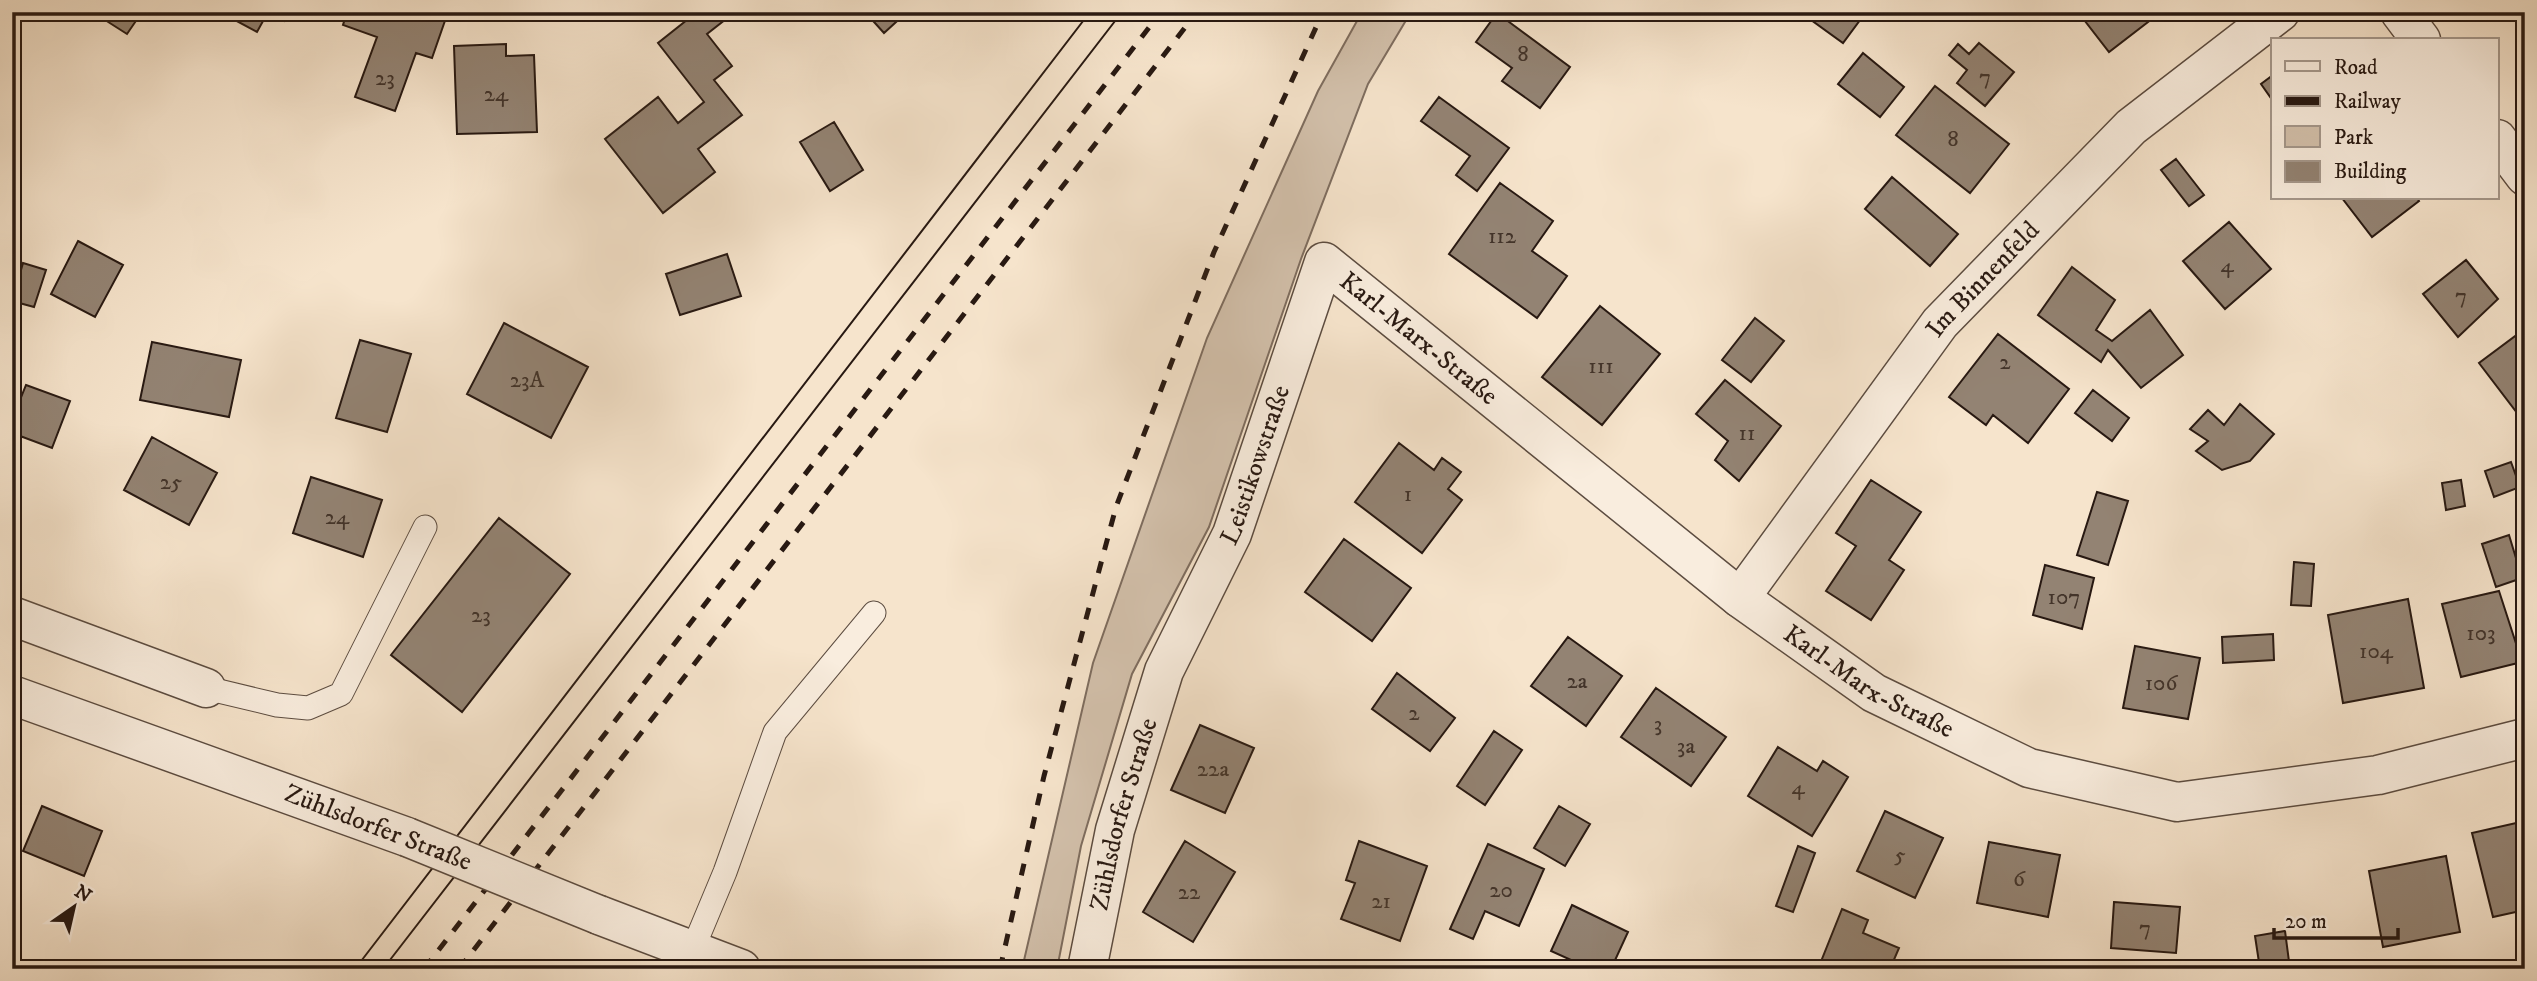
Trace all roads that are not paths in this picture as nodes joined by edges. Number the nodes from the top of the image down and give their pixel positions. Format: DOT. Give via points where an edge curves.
graph roads {
  1 [pos="2280,12"];
  2 [pos="2400,12"];
  3 [pos="2420,38"];
  4 [pos="2498,140"];
  5 [pos="2525,176"];
  6 [pos="1324,262"];
  7 [pos="425,527"];
  8 [pos="1740,598"];
  9 [pos="874,613"];
  10 [pos="12,616"];
  11 [pos="1167,662"];
  12 [pos="206,688"];
  13 [pos="12,695"];
  14 [pos="2525,738"];
  15 [pos="692,951"];
  16 [pos="741,969"];
  17 [pos="1087,969"];
  1 -- 8 [label="street, Im Binnenfeld" via="2131,127 1940,323"];
  2 -- 3 [label="street"];
  4 -- 5 [label="street"];
  6 -- 8 [label="street, Karl-Marx-Straße"];
  6 -- 11 [label="street, Leistikowstraße" via="1232,534"];
  7 -- 12 [label="lane" via="341,694 308,708"];
  8 -- 14 [label="street, Karl-Marx-Straße" via="1874,693 2029,768 2177,802 2378,775"];
  9 -- 15 [label="lane" via="775,732"];
  10 -- 12 [label="street"];
  11 -- 17 [label="street, Zühlsdorfer Straße" via="1115,830"];
  13 -- 15 [label="street, Zühlsdorfer Straße, bridge" via="407,837"];
  15 -- 16 [label="street, Zühlsdorfer Straße"];
}
